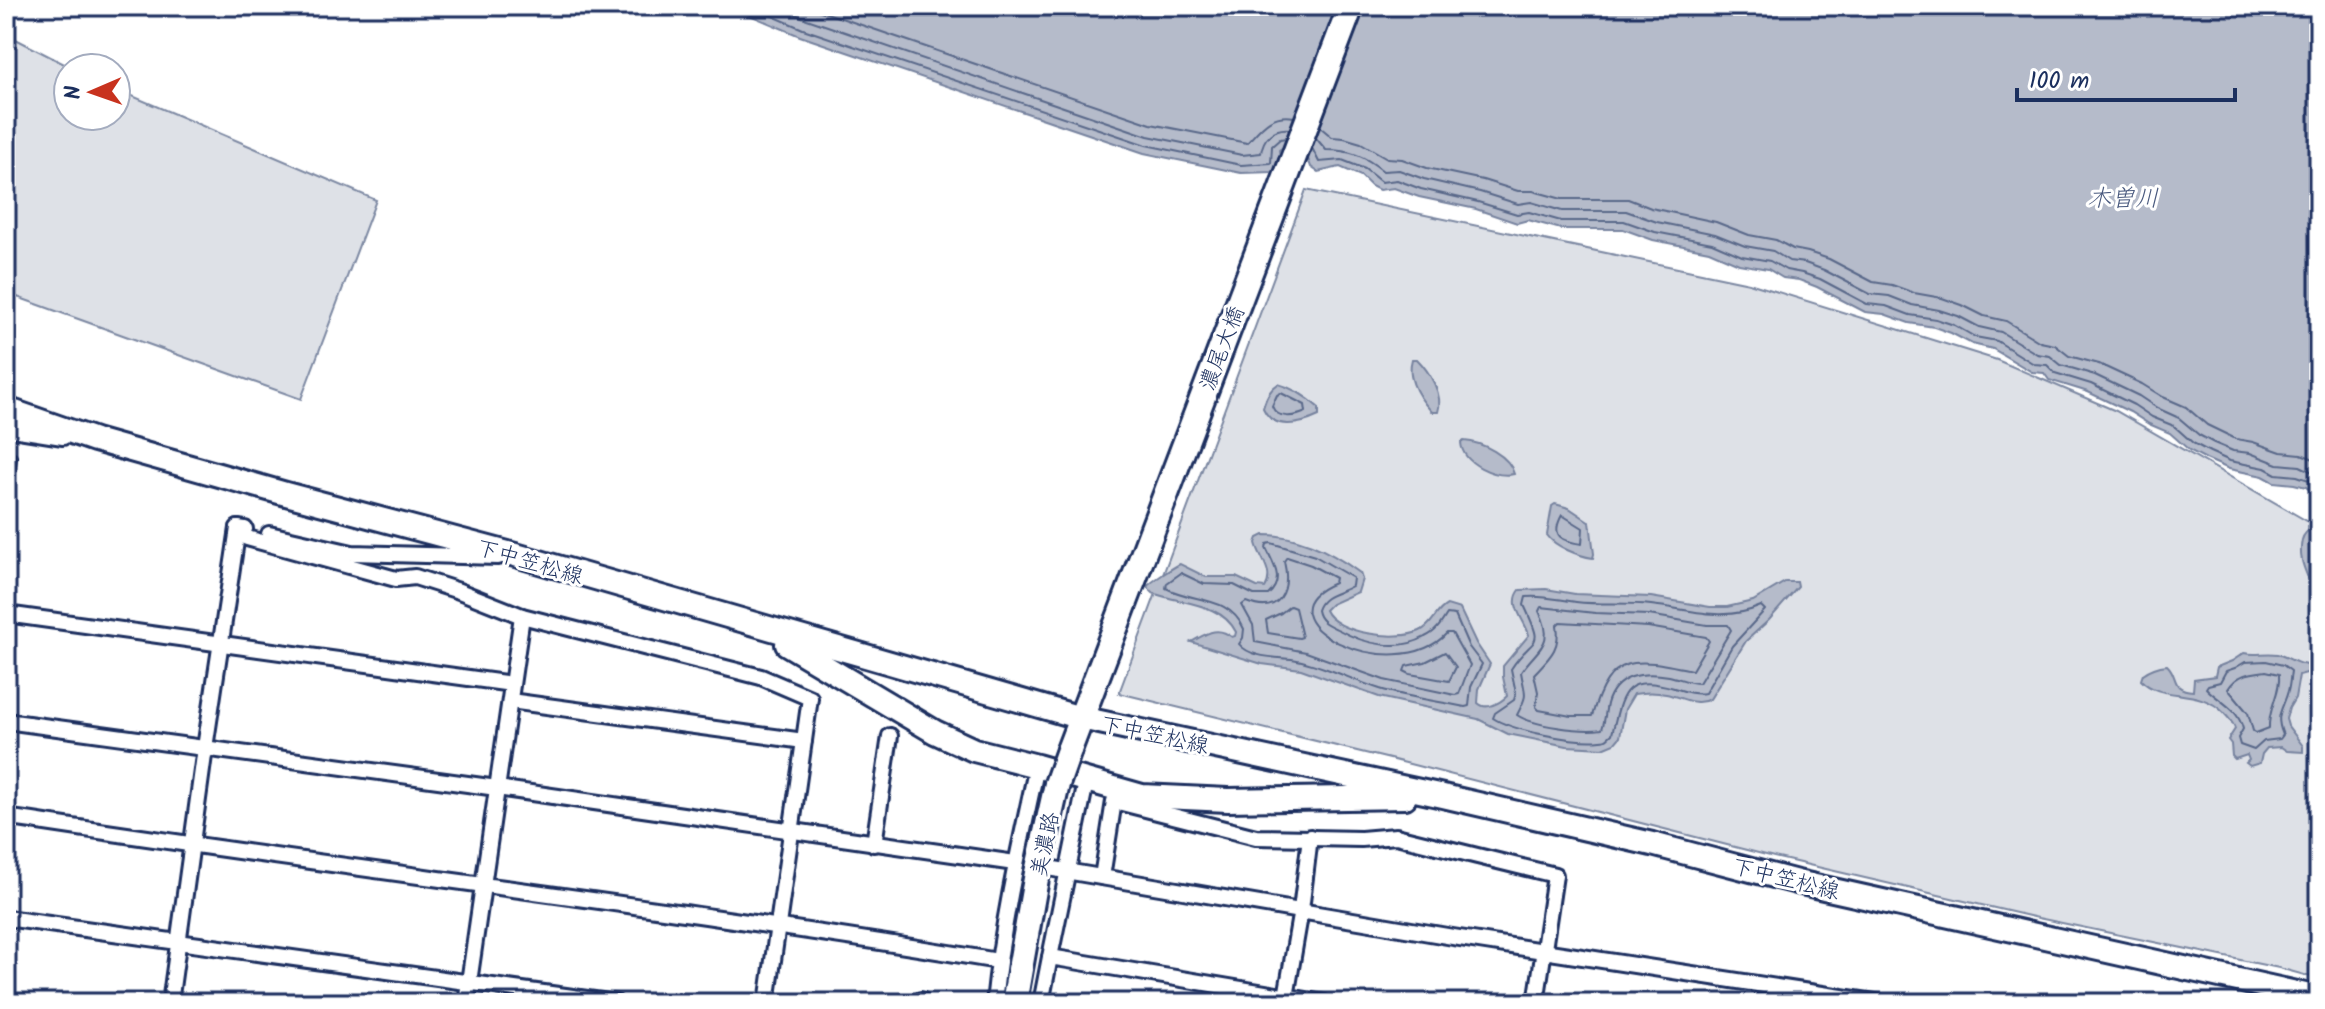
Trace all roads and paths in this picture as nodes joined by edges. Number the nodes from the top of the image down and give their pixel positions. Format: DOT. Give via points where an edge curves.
graph roads {
  1 [pos="1351,6"];
  2 [pos="6,409"];
  3 [pos="6,428"];
  4 [pos="95,440"];
  5 [pos="238,528"];
  6 [pos="519,556"];
  7 [pos="6,614"];
  8 [pos="522,616"];
  9 [pos="732,619"];
  10 [pos="220,644"];
  11 [pos="512,684"];
  12 [pos="1092,690"];
  13 [pos="510,701"];
  14 [pos="1081,718"];
  15 [pos="6,721"];
  16 [pos="890,736"];
  17 [pos="804,741"];
  18 [pos="205,748"];
  19 [pos="1037,766"];
  20 [pos="1086,782"];
  21 [pos="497,788"];
  22 [pos="1443,796"];
  23 [pos="6,817"];
  24 [pos="790,832"];
  25 [pos="1310,837"];
  26 [pos="874,844"];
  27 [pos="192,846"];
  28 [pos="1015,863"];
  29 [pos="1060,870"];
  30 [pos="1102,877"];
  31 [pos="483,886"];
  32 [pos="1301,910"];
  33 [pos="6,918"];
  34 [pos="778,927"];
  35 [pos="179,943"];
  36 [pos="1545,951"];
  37 [pos="1050,957"];
  38 [pos="998,961"];
  39 [pos="469,983"];
  40 [pos="2319,998"];
  41 [pos="1286,1000"];
  42 [pos="170,1003"];
  43 [pos="466,1003"];
  44 [pos="616,1003"];
  45 [pos="767,1003"];
  46 [pos="994,1003"];
  47 [pos="1014,1003"];
  48 [pos="1041,1003"];
  49 [pos="1325,1003"];
  50 [pos="1536,1003"];
  51 [pos="1881,1003"];
  1 -- 12 [label="main road, 濃尾大橋"];
  2 -- 4 [label="main road, 下中笠松線"];
  3 -- 4 [label="street"];
  4 -- 6 [label="main road, 下中笠松線"];
  5 -- 6 [label="street" via="352,553"];
  5 -- 8 [label="street" via="247,538 396,579 415,577"];
  5 -- 10 [label="street"];
  6 -- 9 [label="main road, 下中笠松線"];
  7 -- 10 [label="street"];
  8 -- 11 [label="street"];
  8 -- 17 [label="street" via="761,677 810,698"];
  9 -- 14 [label="main road, 下中笠松線"];
  9 -- 19 [label="main road" via="798,649 935,732 974,750"];
  10 -- 11 [label="street"];
  10 -- 18 [label="street"];
  11 -- 13 [label="street"];
  12 -- 14 [label="main road, 美濃路"];
  13 -- 17 [label="street"];
  13 -- 21 [label="street"];
  14 -- 22 [label="main road, 下中笠松線"];
  14 -- 47 [label="main road, 美濃路, bridge" via="1057,784"];
  15 -- 18 [label="street"];
  16 -- 26 [label="street"];
  17 -- 24 [label="street"];
  18 -- 21 [label="street"];
  18 -- 27 [label="street"];
  19 -- 20 [label="main road"];
  19 -- 28 [label="street"];
  20 -- 22 [label="main road" via="1142,796 1228,800"];
  20 -- 29 [label="street"];
  21 -- 24 [label="street"];
  21 -- 31 [label="street"];
  22 -- 40 [label="main road, 下中笠松線" via="1797,882"];
  23 -- 27 [label="street"];
  24 -- 26 [label="street"];
  24 -- 34 [label="street"];
  25 -- 30 [label="street" via="1256,837 1114,801"];
  25 -- 32 [label="street"];
  25 -- 36 [label="street" via="1396,836 1555,875"];
  26 -- 28 [label="street"];
  27 -- 31 [label="street"];
  27 -- 35 [label="street"];
  28 -- 38 [label="street"];
  29 -- 30 [label="street"];
  29 -- 37 [label="street"];
  30 -- 32 [label="street"];
  31 -- 34 [label="street"];
  31 -- 39 [label="street"];
  32 -- 36 [label="street"];
  32 -- 41 [label="street"];
  33 -- 35 [label="street"];
  34 -- 38 [label="street"];
  34 -- 45 [label="street"];
  35 -- 39 [label="street"];
  35 -- 42 [label="street"];
  36 -- 50 [label="street"];
  36 -- 51 [label="street"];
  37 -- 41 [label="street"];
  37 -- 48 [label="street"];
  38 -- 46 [label="street"];
  39 -- 43 [label="street"];
  39 -- 44 [label="street"];
  41 -- 49 [label="street"];
}
